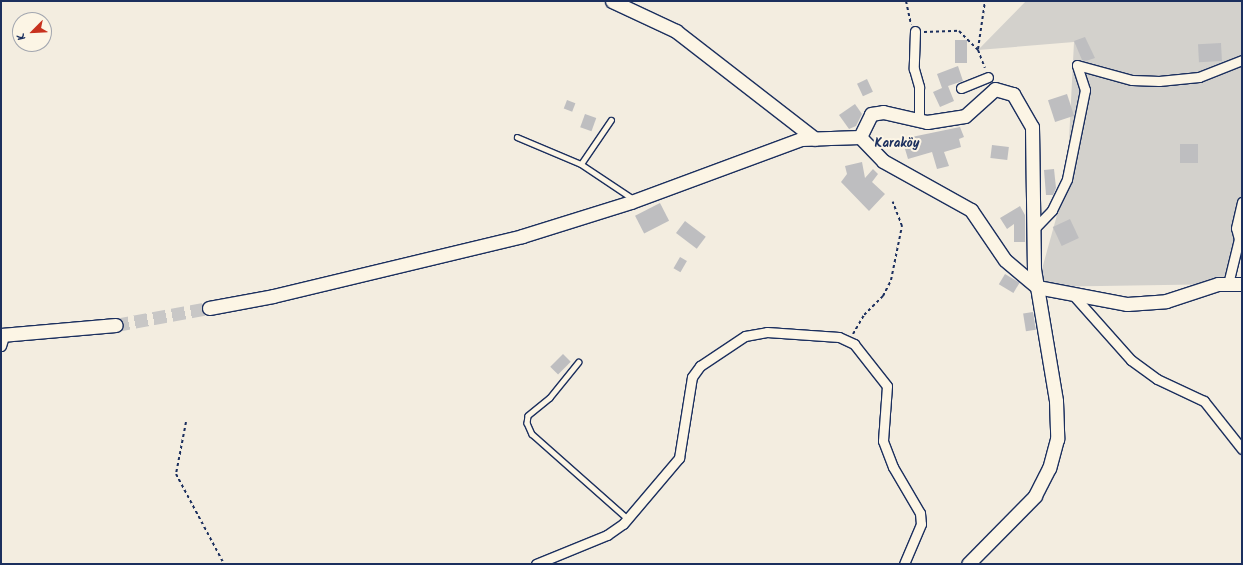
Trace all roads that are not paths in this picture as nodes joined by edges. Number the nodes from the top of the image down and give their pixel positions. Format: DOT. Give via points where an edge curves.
graph roads {
  1 [pos="612,1"];
  2 [pos="915,31"];
  3 [pos="1242,60"];
  4 [pos="988,76"];
  5 [pos="961,88"];
  6 [pos="611,120"];
  7 [pos="919,120"];
  8 [pos="517,137"];
  9 [pos="860,137"];
  10 [pos="815,139"];
  11 [pos="581,164"];
  12 [pos="635,200"];
  13 [pos="1242,202"];
  14 [pos="1032,231"];
  15 [pos="1240,238"];
  16 [pos="1228,284"];
  17 [pos="1242,284"];
  18 [pos="1037,287"];
  19 [pos="1074,296"];
  20 [pos="209,308"];
  21 [pos="116,325"];
  22 [pos="2,339"];
  23 [pos="579,362"];
  24 [pos="1242,448"];
  25 [pos="628,519"];
  26 [pos="536,564"];
  27 [pos="904,564"];
  28 [pos="968,564"];
  1 -- 10 [label="street" via="676,31"];
  2 -- 7 [label="street" via="914,69 919,87"];
  3 -- 14 [label="street" via="1199,77 1159,81 1132,80 1077,65 1085,90 1067,179 1052,210"];
  4 -- 5 [label="street"];
  6 -- 11 [label="lane"];
  7 -- 9 [label="street" via="882,112 871,114"];
  7 -- 14 [label="street" via="927,122 965,116 995,90 1013,94 1032,127"];
  8 -- 11 [label="lane"];
  9 -- 10 [label="street"];
  9 -- 18 [label="street" via="883,161 971,210 1005,260"];
  10 -- 12 [label="street" via="778,147"];
  11 -- 12 [label="lane"];
  12 -- 20 [label="street" via="522,236 274,296"];
  13 -- 15 [label="street" via="1236,228"];
  14 -- 18 [label="street"];
  15 -- 16 [label="street"];
  16 -- 17 [label="street"];
  16 -- 19 [label="street" via="1166,301 1127,304"];
  18 -- 19 [label="street"];
  18 -- 28 [label="street" via="1056,401 1057,439 1049,468 1035,496"];
  19 -- 24 [label="street" via="1131,360 1157,379 1204,402"];
  21 -- 22 [label="street"];
  23 -- 25 [label="lane" via="550,398 528,416 527,423 532,434"];
  25 -- 26 [label="street" via="607,535"];
  25 -- 27 [label="street" via="679,458 692,377 709,357 745,336 756,333 824,335 852,343 887,386 883,441 893,467 920,513 921,524"];
}
